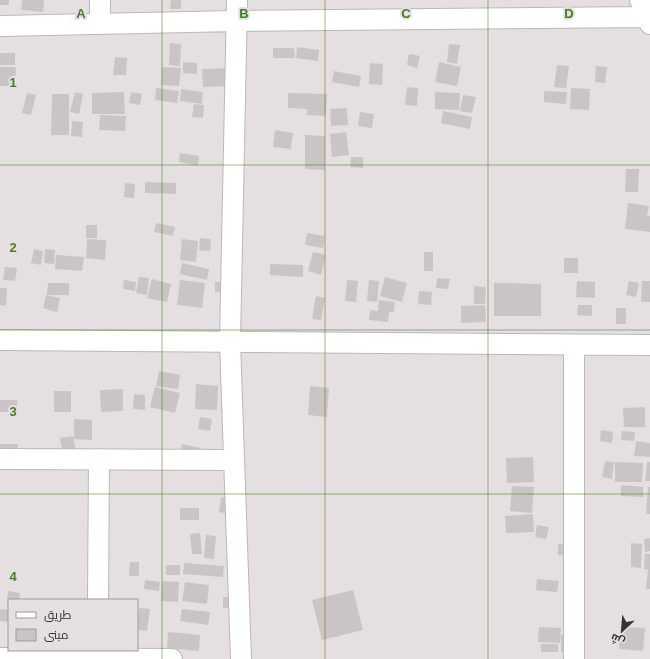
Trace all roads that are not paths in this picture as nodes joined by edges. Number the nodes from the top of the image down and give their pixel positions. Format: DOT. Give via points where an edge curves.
graph roads {
  1 [pos="100,0"];
  2 [pos="237,0"];
  3 [pos="646,14"];
  4 [pos="237,21"];
  5 [pos="100,24"];
  6 [pos="0,26"];
  7 [pos="0,340"];
  8 [pos="230,342"];
  9 [pos="650,345"];
  10 [pos="574,346"];
  11 [pos="0,459"];
  12 [pos="99,459"];
  13 [pos="234,460"];
  14 [pos="98,599"];
  15 [pos="0,658"];
  16 [pos="98,658"];
  17 [pos="172,659"];
  18 [pos="241,659"];
  19 [pos="574,659"];
  1 -- 5 [label="street"];
  2 -- 4 [label="street"];
  3 -- 4 [label="street"];
  4 -- 5 [label="street"];
  4 -- 8 [label="street"];
  5 -- 6 [label="street"];
  7 -- 8 [label="street"];
  8 -- 10 [label="street"];
  8 -- 13 [label="street"];
  9 -- 10 [label="street"];
  10 -- 19 [label="street"];
  11 -- 12 [label="street"];
  12 -- 13 [label="street"];
  12 -- 14 [label="street"];
  13 -- 18 [label="street"];
  15 -- 16 [label="street"];
  16 -- 17 [label="street"];
}
